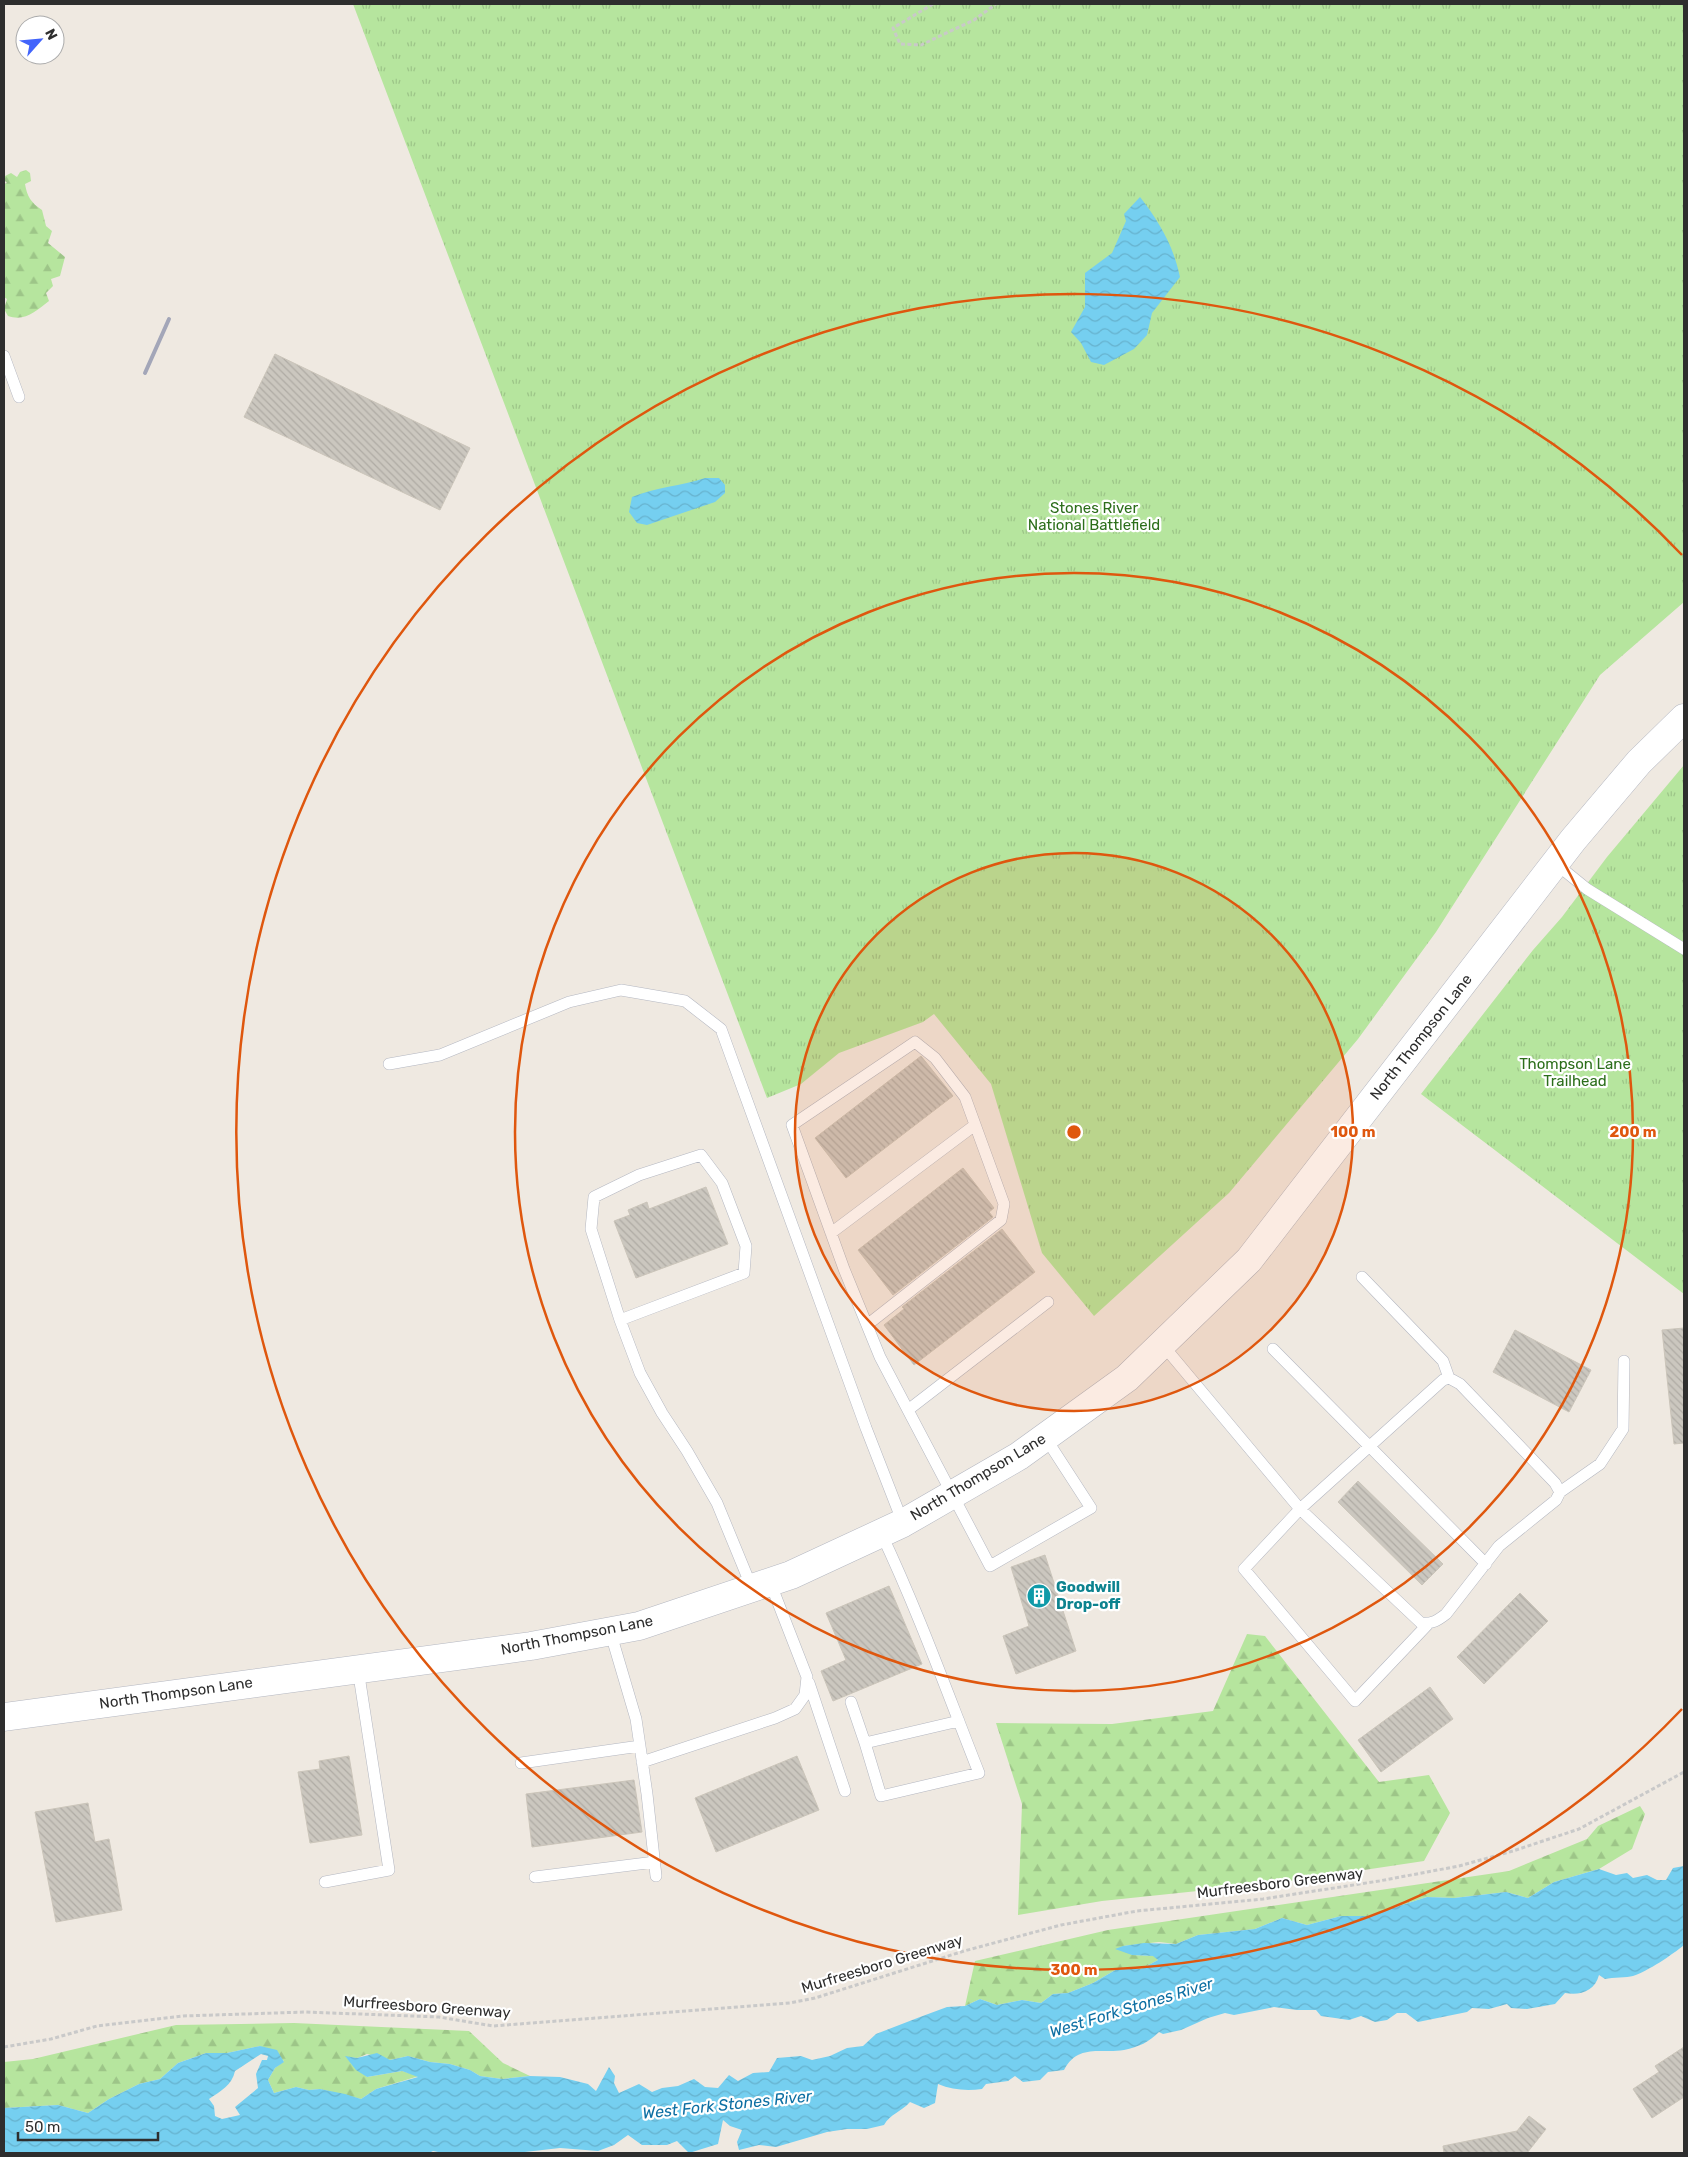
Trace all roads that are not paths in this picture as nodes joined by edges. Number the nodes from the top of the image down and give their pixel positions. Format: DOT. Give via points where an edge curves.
graph roads {
  1 [pos="4,356"];
  2 [pos="20,397"];
  3 [pos="1684,718"];
  4 [pos="1555,863"];
  5 [pos="1684,948"];
  6 [pos="389,1064"];
  7 [pos="975,1124"];
  8 [pos="831,1233"];
  9 [pos="1362,1277"];
  10 [pos="1048,1302"];
  11 [pos="620,1320"];
  12 [pos="867,1325"];
  13 [pos="1162,1344"];
  14 [pos="1273,1349"];
  15 [pos="1624,1362"];
  16 [pos="1449,1378"];
  17 [pos="908,1410"];
  18 [pos="1045,1437"];
  19 [pos="1369,1447"];
  20 [pos="1560,1492"];
  21 [pos="953,1494"];
  22 [pos="1300,1509"];
  23 [pos="892,1528"];
  24 [pos="1486,1564"];
  25 [pos="761,1585"];
  26 [pos="1429,1623"];
  27 [pos="610,1631"];
  28 [pos="358,1669"];
  29 [pos="807,1677"];
  30 [pos="851,1702"];
  31 [pos="4,1717"];
  32 [pos="959,1721"];
  33 [pos="865,1743"];
  34 [pos="640,1746"];
  35 [pos="642,1762"];
  36 [pos="521,1763"];
  37 [pos="845,1791"];
  38 [pos="655,1862"];
  39 [pos="656,1876"];
  40 [pos="535,1877"];
  41 [pos="326,1882"];
  1 -- 2 [label="lane"];
  3 -- 4 [label="main road, North Thompson Lane" via="1639,762"];
  4 -- 5 [label="lane" via="1587,889"];
  4 -- 13 [label="main road, North Thompson Lane" via="1248,1260"];
  6 -- 23 [label="lane" via="440,1055 569,1002 621,990 685,1001 721,1029"];
  7 -- 8 [label="lane"];
  7 -- 8 [label="lane" via="965,1097 935,1058 915,1042 792,1125"];
  7 -- 12 [label="lane" via="1004,1204 1001,1220"];
  8 -- 12 [label="lane"];
  9 -- 16 [label="lane" via="1443,1361"];
  10 -- 17 [label="lane"];
  11 -- 11 [label="lane" via="591,1229 594,1198 639,1175 701,1155 722,1183 746,1246 744,1272"];
  11 -- 25 [label="lane" via="640,1373 717,1502"];
  12 -- 17 [label="lane"];
  13 -- 18 [label="main road, North Thompson Lane" via="1127,1378"];
  13 -- 22 [label="lane"];
  14 -- 19 [label="lane"];
  15 -- 20 [label="lane" via="1622,1430 1600,1464"];
  16 -- 19 [label="lane" via="1437,1385"];
  16 -- 20 [label="lane" via="1460,1384"];
  17 -- 21 [label="lane"];
  18 -- 21 [label="main road, North Thompson Lane"];
  18 -- 21 [label="lane" via="1091,1508 990,1566"];
  19 -- 22 [label="lane"];
  19 -- 24 [label="lane"];
  20 -- 24 [label="lane" via="1556,1500 1499,1546"];
  21 -- 23 [label="main road, North Thompson Lane"];
  22 -- 26 [label="lane" via="1413,1617 1421,1623"];
  22 -- 26 [label="lane" via="1244,1568 1355,1701"];
  23 -- 25 [label="main road, North Thompson Lane" via="792,1575"];
  23 -- 32 [label="lane" via="905,1583"];
  24 -- 26 [label="lane" via="1446,1614"];
  25 -- 27 [label="main road, North Thompson Lane" via="639,1626"];
  25 -- 29 [label="lane"];
  27 -- 28 [label="main road, North Thompson Lane" via="531,1646"];
  27 -- 34 [label="lane" via="636,1719"];
  28 -- 31 [label="main road, North Thompson Lane"];
  28 -- 41 [label="lane" via="389,1870"];
  29 -- 35 [label="lane" via="805,1695 795,1709"];
  29 -- 37 [label="lane"];
  30 -- 33 [label="lane"];
  32 -- 33 [label="lane"];
  32 -- 33 [label="lane" via="979,1772 881,1796"];
  34 -- 35 [label="lane"];
  34 -- 36 [label="lane"];
  35 -- 38 [label="lane"];
  38 -- 39 [label="lane"];
  38 -- 40 [label="lane"];
}
